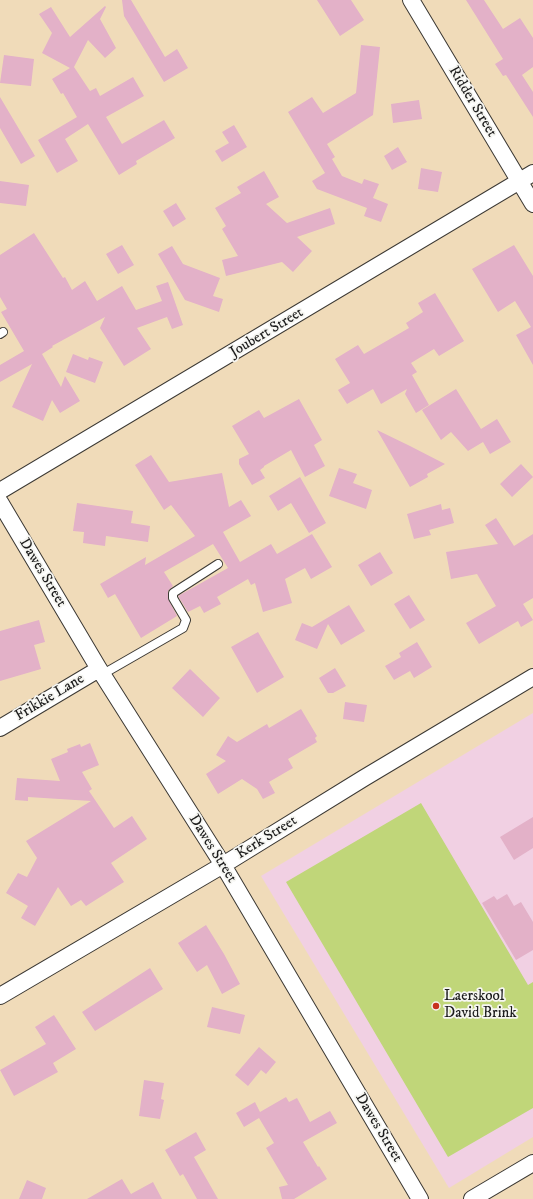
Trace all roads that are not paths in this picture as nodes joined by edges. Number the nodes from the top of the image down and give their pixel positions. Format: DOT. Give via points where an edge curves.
graph roads {
  1 [pos="411,0"];
  2 [pos="533,173"];
  3 [pos="519,181"];
  4 [pos="533,204"];
  5 [pos="0,491"];
  6 [pos="0,502"];
  7 [pos="218,564"];
  8 [pos="101,671"];
  9 [pos="533,677"];
  10 [pos="0,728"];
  11 [pos="223,865"];
  12 [pos="0,996"];
  13 [pos="533,1163"];
  14 [pos="420,1199"];
  15 [pos="472,1199"];
  1 -- 3 [label="street, Ridder Street"];
  2 -- 3 [label="street, Joubert Street"];
  3 -- 4 [label="street, Ridder Street"];
  3 -- 5 [label="street, Joubert Street"];
  6 -- 8 [label="street, Dawes Street"];
  7 -- 8 [label="lane" via="173,593 173,598 186,620 183,628"];
  8 -- 10 [label="street, Frikkie Lane"];
  8 -- 11 [label="street, Dawes Street"];
  9 -- 11 [label="street, Kerk Street"];
  11 -- 12 [label="street, Kerk Street"];
  11 -- 14 [label="street, Dawes Street"];
  13 -- 15 [label="street"];
}
